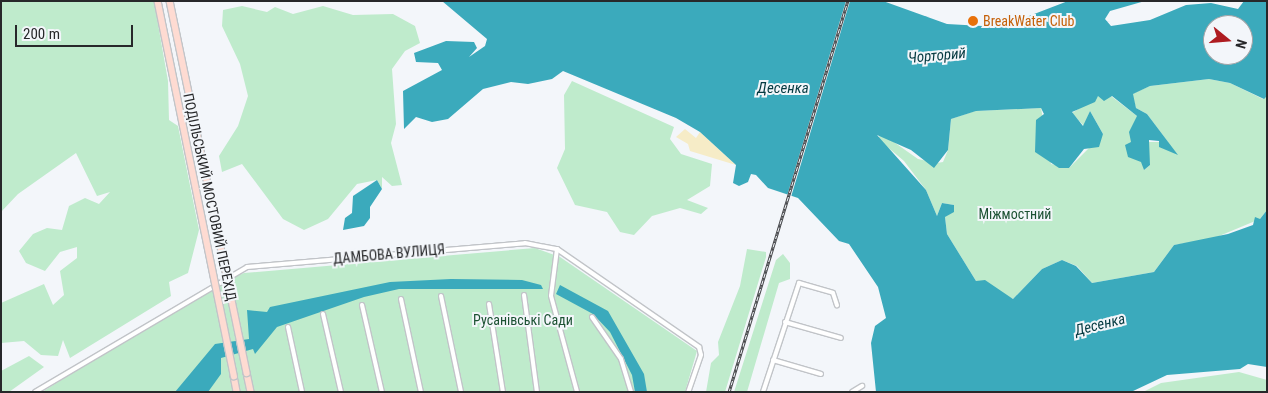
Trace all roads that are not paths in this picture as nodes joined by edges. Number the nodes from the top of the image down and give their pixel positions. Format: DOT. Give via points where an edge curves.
graph roads {
  1 [pos="158,1"];
  2 [pos="170,1"];
  3 [pos="557,249"];
  4 [pos="524,295"];
  5 [pos="441,296"];
  6 [pos="401,300"];
  7 [pos="489,304"];
  8 [pos="362,305"];
  9 [pos="837,305"];
  10 [pos="323,314"];
  11 [pos="592,317"];
  12 [pos="785,322"];
  13 [pos="288,327"];
  14 [pos="842,338"];
  15 [pos="773,360"];
  16 [pos="822,374"];
  17 [pos="862,386"];
  18 [pos="35,392"];
  19 [pos="237,392"];
  20 [pos="251,392"];
  21 [pos="302,392"];
  22 [pos="341,392"];
  23 [pos="382,392"];
  24 [pos="421,392"];
  25 [pos="461,392"];
  26 [pos="502,392"];
  27 [pos="537,392"];
  28 [pos="577,392"];
  29 [pos="631,392"];
  30 [pos="688,392"];
  31 [pos="763,392"];
  32 [pos="852,392"];
  1 -- 19 [label="main road, ПОДІЛЬСЬКИЙ МОСТОВИЙ ПЕРЕХІД, bridge"];
  2 -- 20 [label="main road, ПОДІЛЬСЬКИЙ МОСТОВИЙ ПЕРЕХІД, bridge"];
  3 -- 18 [label="street, ДАМБОВА ВУЛИЦЯ" via="526,243 247,266"];
  3 -- 28 [label="street" via="551,296"];
  3 -- 30 [label="street, ДАМБОВА ВУЛИЦЯ" via="699,347 701,355"];
  4 -- 27 [label="street"];
  5 -- 25 [label="street"];
  6 -- 24 [label="street"];
  7 -- 26 [label="street"];
  8 -- 23 [label="street"];
  9 -- 12 [label="street" via="833,293 799,283"];
  10 -- 22 [label="street"];
  11 -- 29 [label="street" via="621,359"];
  12 -- 14 [label="street"];
  12 -- 15 [label="street"];
  13 -- 21 [label="street"];
  15 -- 16 [label="street"];
  15 -- 31 [label="street"];
  17 -- 32 [label="street"];
}
